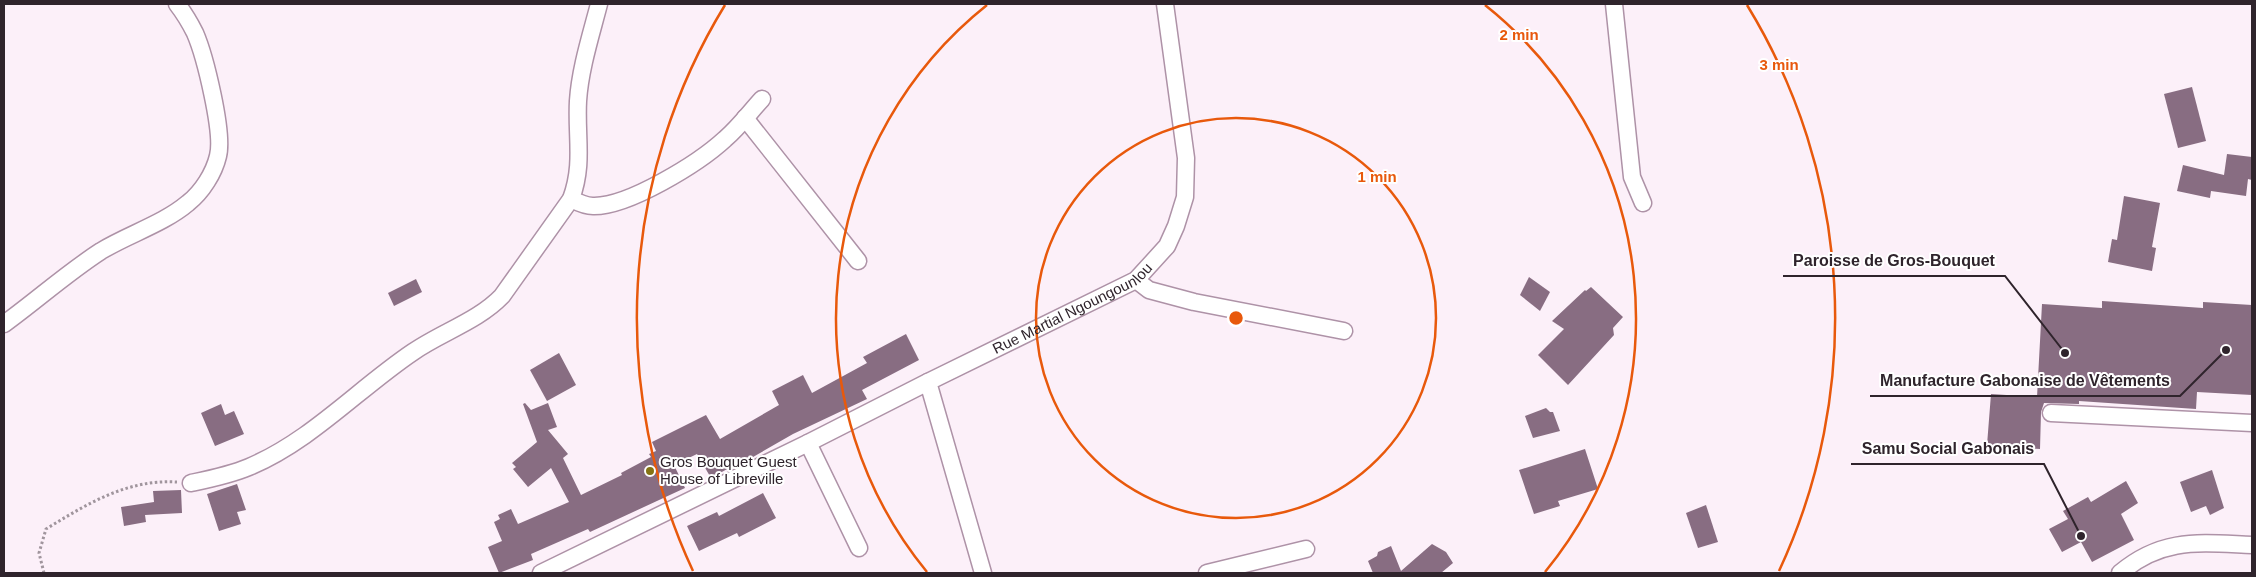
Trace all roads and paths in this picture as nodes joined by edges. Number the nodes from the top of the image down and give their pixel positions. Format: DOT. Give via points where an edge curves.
graph roads {
  1 [pos="177,4"];
  2 [pos="599,4"];
  3 [pos="1165,4"];
  4 [pos="1614,4"];
  5 [pos="762,99"];
  6 [pos="746,118"];
  7 [pos="571,199"];
  8 [pos="1643,203"];
  9 [pos="858,261"];
  10 [pos="1136,280"];
  11 [pos="4,324"];
  12 [pos="1344,331"];
  13 [pos="928,382"];
  14 [pos="2051,413"];
  15 [pos="2252,423"];
  16 [pos="808,443"];
  17 [pos="191,483"];
  18 [pos="2252,545"];
  19 [pos="859,548"];
  20 [pos="1306,549"];
  21 [pos="44,573"];
  22 [pos="540,573"];
  23 [pos="983,573"];
  24 [pos="1207,573"];
  25 [pos="2120,573"];
  1 -- 11 [label="street" via="202,51 220,132 219,154 210,176 188,204 85,262"];
  2 -- 7 [label="street" via="578,100 579,170"];
  3 -- 10 [label="street, Rue Martial Ngoungounlou" via="1186,158 1184,197 1167,246"];
  4 -- 8 [label="street" via="1632,177"];
  5 -- 6 [label="street"];
  6 -- 7 [label="street" via="706,155 618,203 592,206"];
  6 -- 9 [label="street"];
  7 -- 17 [label="street" via="490,309 414,350 333,414 279,451 225,476"];
  10 -- 12 [label="street" via="1149,290 1194,302"];
  10 -- 13 [label="street, Rue Martial Ngoungounlou"];
  13 -- 16 [label="street, Rue Martial Ngoungounlou"];
  13 -- 23 [label="street"];
  14 -- 15 [label="street"];
  16 -- 19 [label="street"];
  16 -- 22 [label="street, Rue Martial Ngoungounlou"];
  17 -- 21 [label="path" via="147,484 117,490 46,529 39,553"];
  18 -- 25 [label="street" via="2198,542 2163,547 2136,560"];
  20 -- 24 [label="street"];
}
